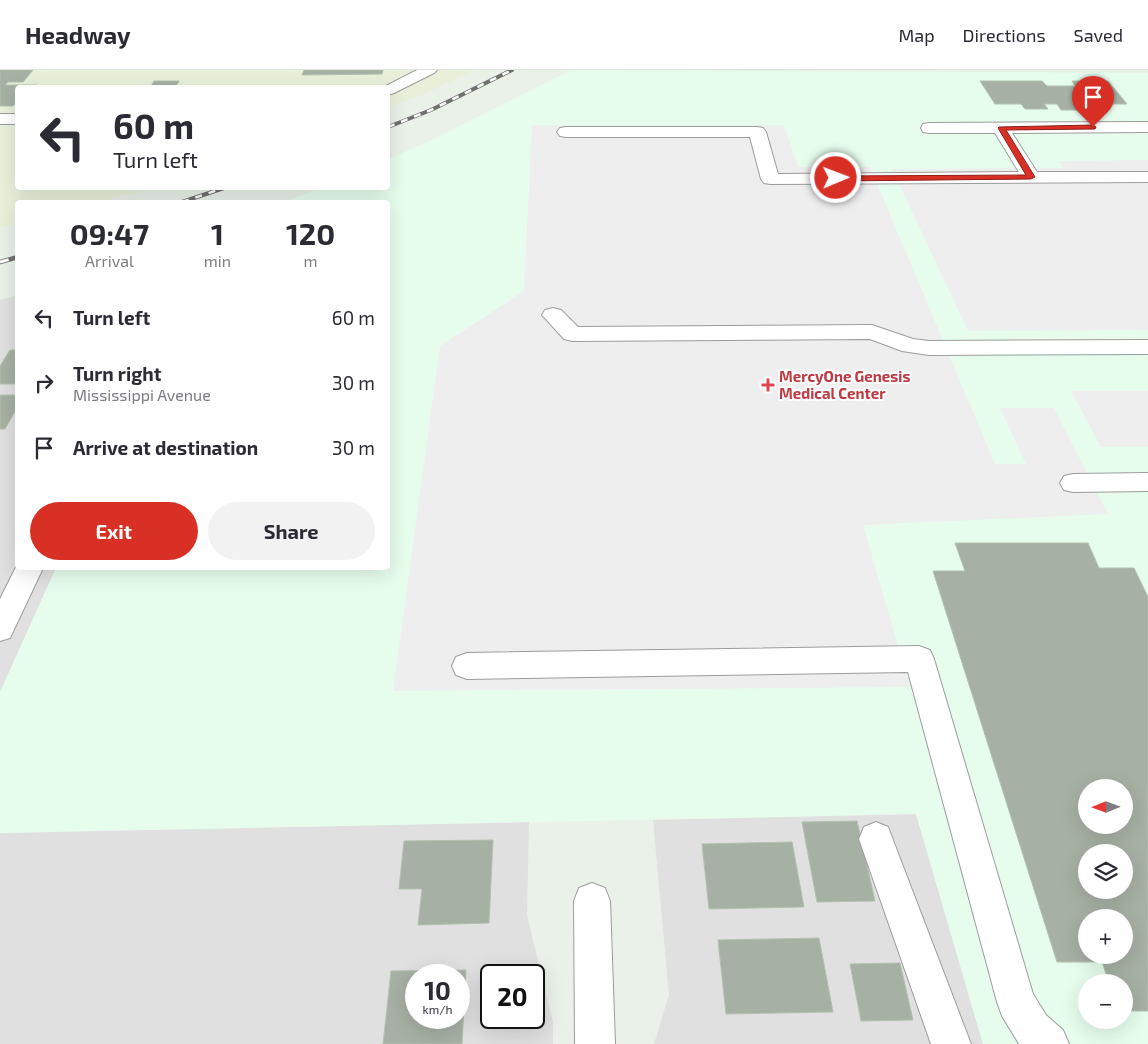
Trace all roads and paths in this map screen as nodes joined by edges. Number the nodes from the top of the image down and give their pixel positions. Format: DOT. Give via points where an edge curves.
graph roads {
  1 [pos="429,70"];
  2 [pos="390,89"];
  3 [pos="1148,127"];
  4 [pos="929,128"];
  5 [pos="1001,128"];
  6 [pos="566,132"];
  7 [pos="1031,177"];
  8 [pos="1148,177"];
  9 [pos="553,315"];
  10 [pos="1148,347"];
  11 [pos="1148,482"];
  12 [pos="1073,483"];
  13 [pos="27,570"];
  14 [pos="0,629"];
  15 [pos="467,666"];
  16 [pos="876,839"];
  17 [pos="592,901"];
  18 [pos="595,1044"];
  19 [pos="951,1044"];
  20 [pos="1049,1044"];
  1 -- 2 [label="street"];
  3 -- 5 [label="street"];
  4 -- 5 [label="street"];
  5 -- 7 [label="street"];
  6 -- 7 [label="street" via="757,132 770,179"];
  7 -- 8 [label="street"];
  9 -- 10 [label="street" via="572,334 872,332 910,346 929,348"];
  11 -- 12 [label="street"];
  13 -- 14 [label="street"];
  15 -- 20 [label="street" via="919,659 1016,1002 1032,1029"];
  16 -- 19 [label="street"];
  17 -- 18 [label="street"];
}
